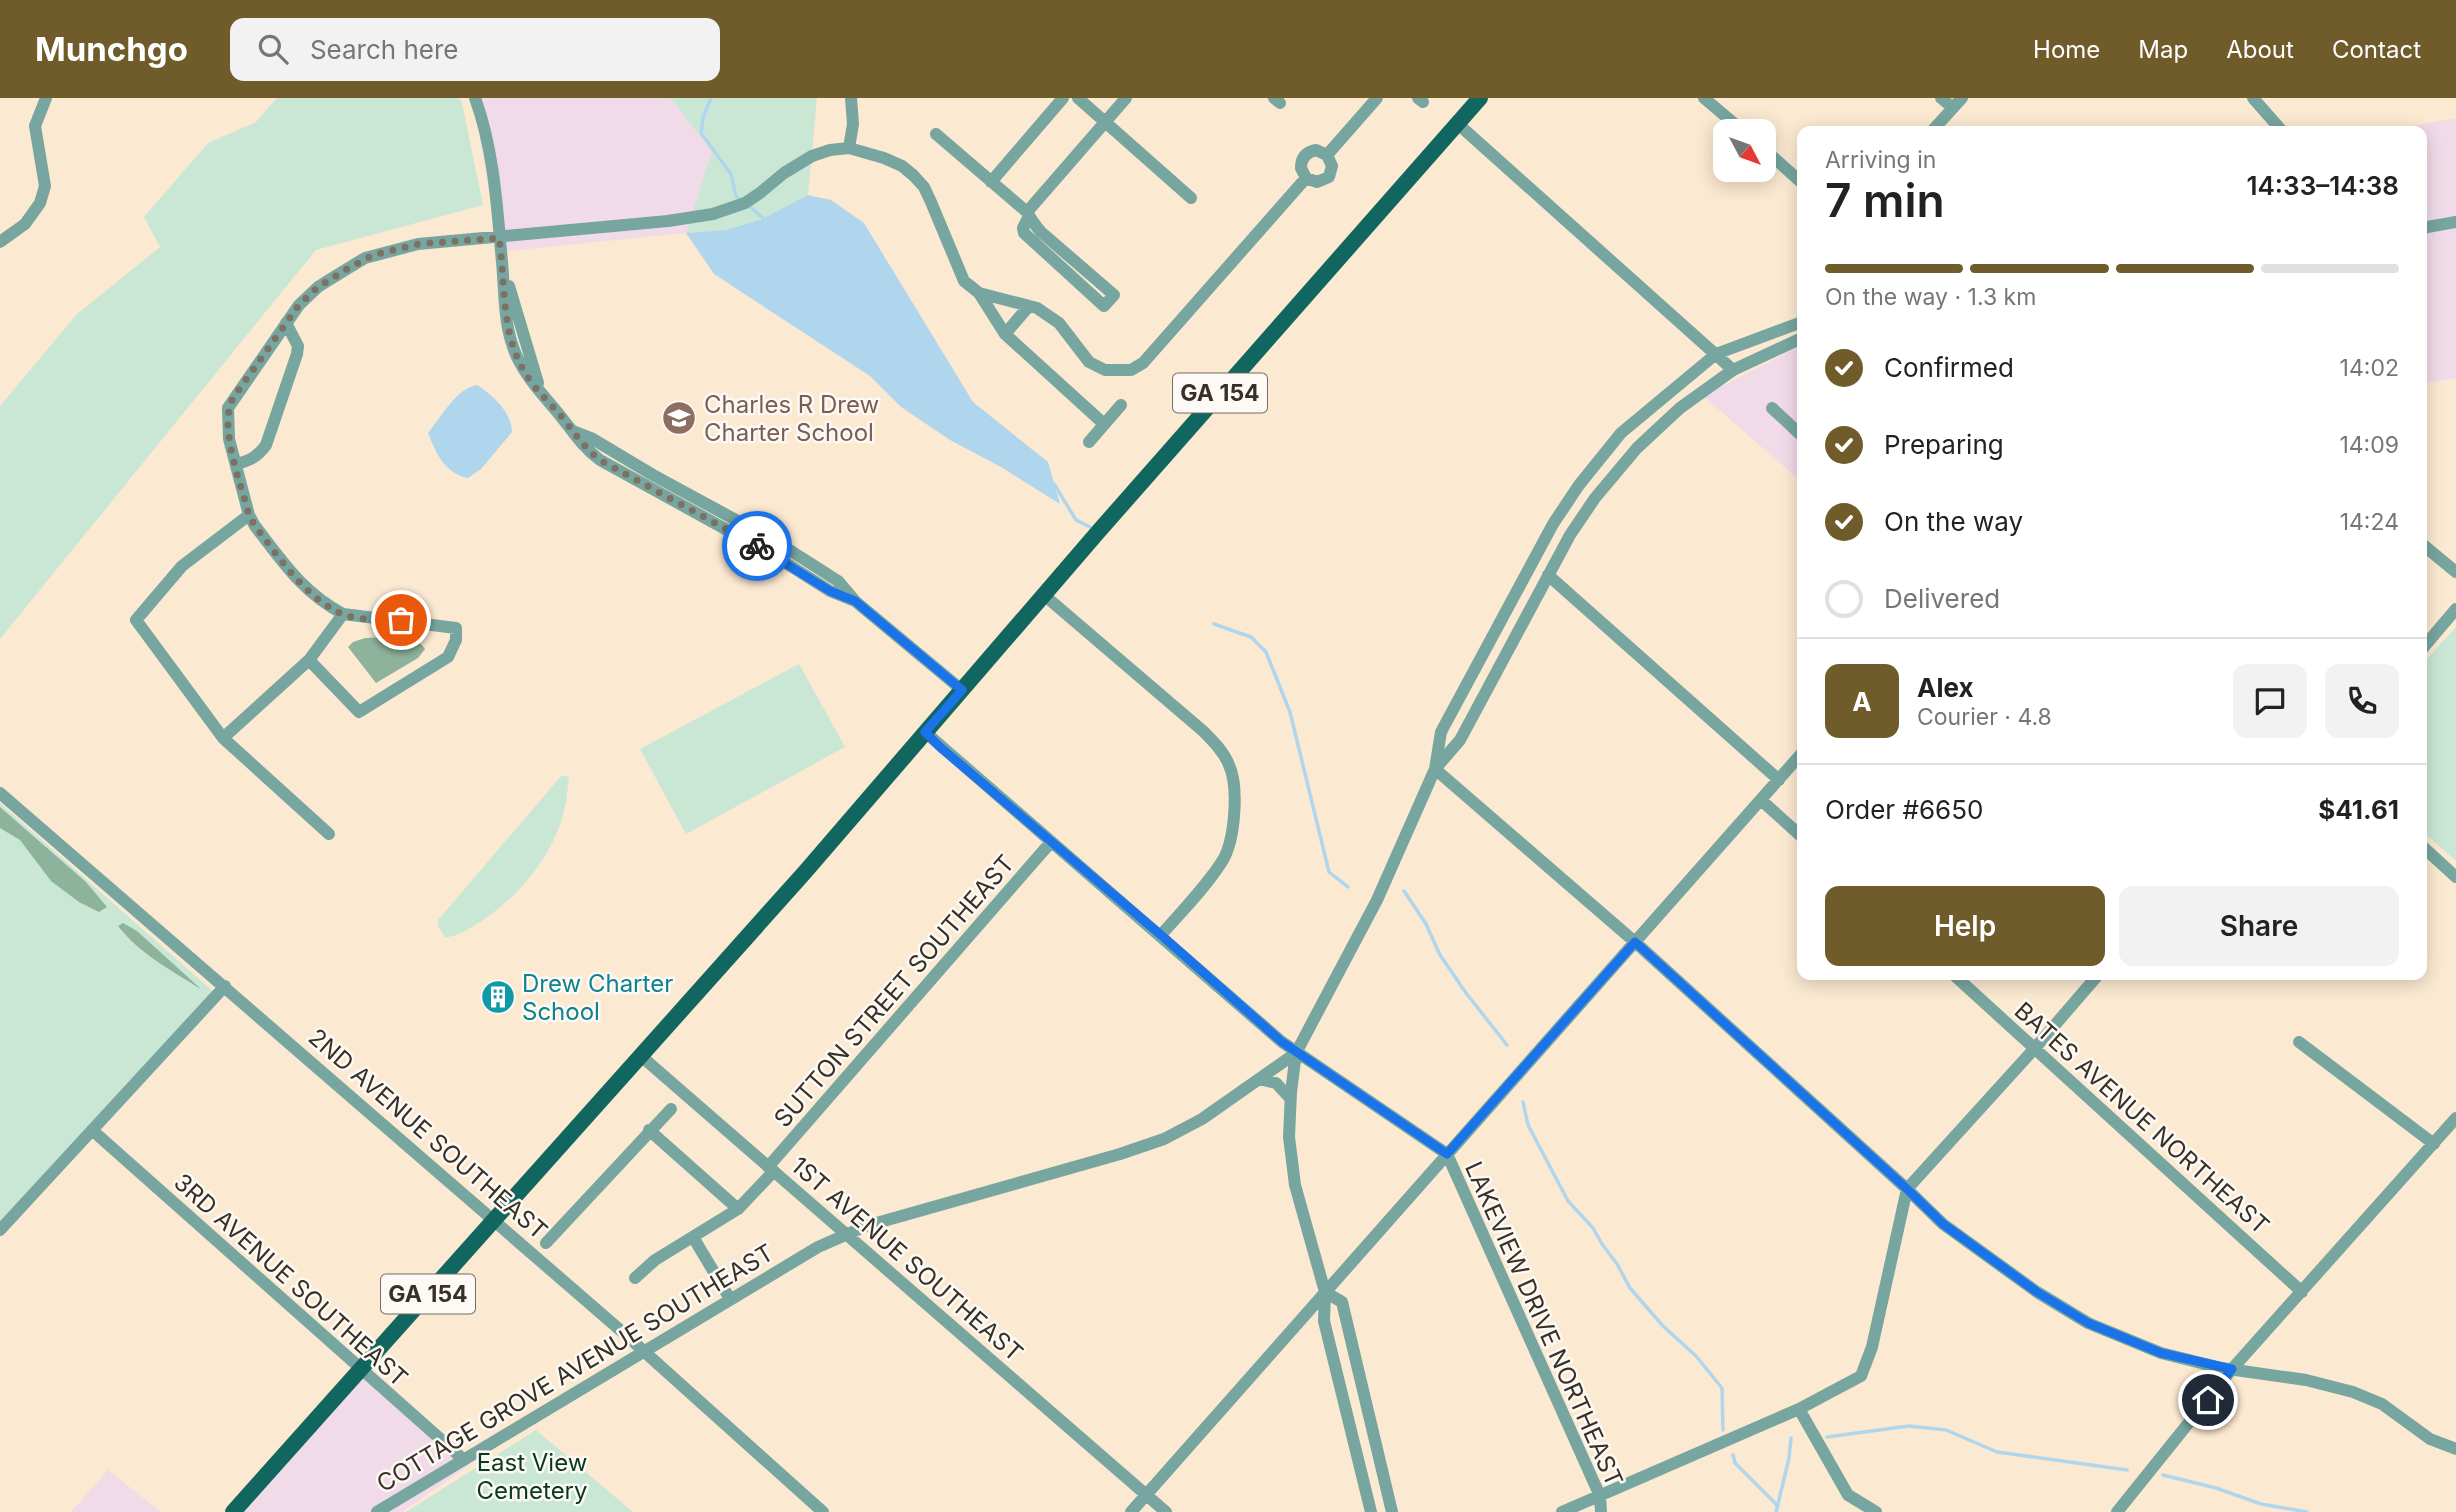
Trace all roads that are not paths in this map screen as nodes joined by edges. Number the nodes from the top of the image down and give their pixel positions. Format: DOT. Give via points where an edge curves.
graph roads {
  1 [pos="46,98"];
  2 [pos="475,98"];
  3 [pos="851,98"];
  4 [pos="1063,98"];
  5 [pos="1078,98"];
  6 [pos="1126,98"];
  7 [pos="1377,98"];
  8 [pos="1480,98"];
  9 [pos="1704,98"];
  10 [pos="1941,98"];
  11 [pos="2253,98"];
  12 [pos="1957,103"];
  13 [pos="1729,119"];
  14 [pos="1105,122"];
  15 [pos="1458,124"];
  16 [pos="1936,126"];
  17 [pos="2278,126"];
  18 [pos="936,134"];
  19 [pos="849,148"];
  20 [pos="1326,155"];
  21 [pos="1776,160"];
  22 [pos="1307,178"];
  23 [pos="1797,179"];
  24 [pos="991,182"];
  25 [pos="1191,198"];
  26 [pos="1028,214"];
  27 [pos="2456,222"];
  28 [pos="2427,227"];
  29 [pos="499,238"];
  30 [pos="0,242"];
  31 [pos="979,293"];
  32 [pos="1029,306"];
  33 [pos="1104,306"];
  34 [pos="286,323"];
  35 [pos="1797,324"];
  36 [pos="1005,334"];
  37 [pos="1797,340"];
  38 [pos="1716,354"];
  39 [pos="1733,370"];
  40 [pos="1121,405"];
  41 [pos="1772,408"];
  42 [pos="1104,424"];
  43 [pos="1797,431"];
  44 [pos="1089,442"];
  45 [pos="236,464"];
  46 [pos="249,515"];
  47 [pos="2427,548"];
  48 [pos="2454,567"];
  49 [pos="1548,575"];
  50 [pos="1044,595"];
  51 [pos="2456,609"];
  52 [pos="343,614"];
  53 [pos="2427,643"];
  54 [pos="309,660"];
  55 [pos="962,690"];
  56 [pos="925,732"];
  57 [pos="223,738"];
  58 [pos="1797,758"];
  59 [pos="1435,769"];
  60 [pos="1779,780"];
  61 [pos="0,793"];
  62 [pos="1761,800"];
  63 [pos="1797,832"];
  64 [pos="329,834"];
  65 [pos="1051,842"];
  66 [pos="2427,851"];
  67 [pos="2456,877"];
  68 [pos="1161,935"];
  69 [pos="1635,942"];
  70 [pos="1960,980"];
  71 [pos="2094,980"];
  72 [pos="225,986"];
  73 [pos="2299,1042"];
  74 [pos="2035,1048"];
  75 [pos="1296,1053"];
  76 [pos="641,1056"];
  77 [pos="1259,1079"];
  78 [pos="1290,1098"];
  79 [pos="671,1109"];
  80 [pos="2456,1118"];
  81 [pos="92,1130"];
  82 [pos="649,1130"];
  83 [pos="2434,1144"];
  84 [pos="1447,1154"];
  85 [pos="771,1169"];
  86 [pos="1907,1189"];
  87 [pos="738,1209"];
  88 [pos="494,1219"];
  89 [pos="0,1230"];
  90 [pos="845,1234"];
  91 [pos="693,1237"];
  92 [pos="546,1243"];
  93 [pos="635,1278"];
  94 [pos="1325,1292"];
  95 [pos="2302,1292"];
  96 [pos="730,1299"];
  97 [pos="2232,1369"];
  98 [pos="361,1370"];
  99 [pos="1798,1409"];
  100 [pos="2456,1449"];
  101 [pos="464,1460"];
  102 [pos="1147,1494"];
  103 [pos="1600,1496"];
  104 [pos="233,1512"];
  105 [pos="377,1512"];
  106 [pos="823,1512"];
  107 [pos="1131,1512"];
  108 [pos="1166,1512"];
  109 [pos="1371,1512"];
  110 [pos="1392,1512"];
  111 [pos="1562,1512"];
  112 [pos="1601,1512"];
  113 [pos="1876,1512"];
  114 [pos="2117,1512"];
  1 -- 30 [label="street" via="35,126 45,186 40,203 25,224"];
  2 -- 29 [label="street" via="489,143"];
  3 -- 19 [label="street"];
  4 -- 24 [label="street"];
  5 -- 14 [label="street"];
  6 -- 14 [label="street"];
  7 -- 20 [label="street"];
  8 -- 15 [label="main road, GA 154"];
  9 -- 13 [label="street"];
  10 -- 12 [label="street"];
  11 -- 17 [label="street"];
  12 -- 16 [label="street"];
  14 -- 25 [label="street"];
  14 -- 26 [label="street"];
  15 -- 38 [label="street"];
  15 -- 50 [label="main road, GA 154"];
  18 -- 24 [label="street"];
  19 -- 29 [label="street" via="812,156 745,203 713,214"];
  19 -- 31 [label="street" via="902,166 924,187 964,281"];
  20 -- 22 [label="street" via="1332,166 1329,177 1317,182"];
  20 -- 22 [label="street" via="1316,150 1307,153 1301,168"];
  21 -- 23 [label="street"];
  22 -- 32 [label="street" via="1143,363 1131,370 1105,370 1089,362 1059,323"];
  24 -- 26 [label="street"];
  26 -- 33 [label="street" via="1041,232 1114,295"];
  27 -- 28 [label="street"];
  29 -- 34 [label="street" via="418,244 373,255 318,287"];
  29 -- 55 [label="street" via="522,335 542,393 573,431 780,544 838,581 855,601"];
  31 -- 32 [label="street"];
  31 -- 36 [label="street"];
  32 -- 36 [label="street"];
  34 -- 45 [label="street" via="228,408"];
  34 -- 45 [label="street" via="298,346 297,354 267,445 248,462"];
  35 -- 38 [label="street"];
  36 -- 42 [label="street"];
  37 -- 39 [label="street"];
  38 -- 39 [label="street"];
  38 -- 59 [label="street" via="1621,433 1579,485 1553,524 1441,732"];
  39 -- 49 [label="street" via="1680,408 1637,448 1595,498"];
  40 -- 42 [label="street"];
  41 -- 43 [label="street"];
  42 -- 44 [label="street"];
  45 -- 46 [label="street"];
  46 -- 52 [label="street" via="303,587"];
  46 -- 57 [label="street" via="183,566 136,620"];
  47 -- 48 [label="street"];
  49 -- 59 [label="street" via="1460,740"];
  49 -- 60 [label="street"];
  50 -- 55 [label="main road, GA 154"];
  50 -- 68 [label="street" via="1203,731 1230,766 1233,813 1224,858"];
  51 -- 53 [label="street"];
  52 -- 54 [label="street"];
  52 -- 54 [label="street" via="456,628 456,640 447,657 359,712"];
  54 -- 57 [label="street"];
  55 -- 56 [label="main road, GA 154"];
  56 -- 65 [label="street"];
  56 -- 76 [label="main road, GA 154"];
  57 -- 64 [label="street"];
  58 -- 60 [label="street"];
  59 -- 69 [label="street"];
  59 -- 75 [label="street" via="1377,900"];
  60 -- 62 [label="street"];
  61 -- 72 [label="street, 2ND AVENUE SOUTHEAST"];
  62 -- 63 [label="street"];
  62 -- 69 [label="street"];
  65 -- 68 [label="street"];
  65 -- 85 [label="street, SUTTON STREET SOUTHEAST"];
  66 -- 67 [label="street"];
  68 -- 75 [label="street"];
  69 -- 84 [label="street"];
  69 -- 86 [label="street"];
  70 -- 74 [label="street, BATES AVENUE NORTHEAST"];
  71 -- 74 [label="street"];
  72 -- 81 [label="street"];
  72 -- 88 [label="street, 2ND AVENUE SOUTHEAST"];
  73 -- 83 [label="street"];
  74 -- 86 [label="street"];
  74 -- 95 [label="street, BATES AVENUE NORTHEAST"];
  75 -- 77 [label="street, COTTAGE GROVE AVENUE SOUTHEAST"];
  75 -- 78 [label="street"];
  75 -- 84 [label="street"];
  76 -- 85 [label="street, 1ST AVENUE SOUTHEAST"];
  76 -- 88 [label="main road, GA 154"];
  77 -- 78 [label="street" via="1276,1083"];
  77 -- 90 [label="street, COTTAGE GROVE AVENUE SOUTHEAST" via="1164,1139"];
  78 -- 94 [label="street" via="1295,1185"];
  79 -- 82 [label="street"];
  80 -- 83 [label="street"];
  81 -- 89 [label="street"];
  81 -- 98 [label="street, 3RD AVENUE SOUTHEAST"];
  82 -- 87 [label="street"];
  82 -- 92 [label="street"];
  83 -- 95 [label="street"];
  84 -- 94 [label="street"];
  84 -- 103 [label="street, LAKEVIEW DRIVE NORTHEAST"];
  85 -- 87 [label="street, SUTTON STREET SOUTHEAST"];
  85 -- 90 [label="street, 1ST AVENUE SOUTHEAST"];
  86 -- 97 [label="street" via="1943,1224 2088,1323 2161,1353"];
  86 -- 99 [label="street" via="1866,1369 1857,1380"];
  87 -- 91 [label="street, SUTTON STREET SOUTHEAST"];
  88 -- 98 [label="main road, GA 154"];
  88 -- 106 [label="street, 2ND AVENUE SOUTHEAST, bridge"];
  90 -- 96 [label="street, COTTAGE GROVE AVENUE SOUTHEAST"];
  90 -- 102 [label="street, 1ST AVENUE SOUTHEAST"];
  91 -- 93 [label="street, SUTTON STREET SOUTHEAST"];
  91 -- 96 [label="street"];
  94 -- 102 [label="street"];
  94 -- 109 [label="street" via="1324,1321"];
  94 -- 110 [label="street" via="1342,1302"];
  95 -- 97 [label="street"];
  96 -- 101 [label="street, COTTAGE GROVE AVENUE SOUTHEAST"];
  97 -- 100 [label="street" via="2353,1392 2382,1404 2430,1439"];
  97 -- 114 [label="street"];
  98 -- 101 [label="street, 3RD AVENUE SOUTHEAST"];
  98 -- 104 [label="main road, GA 154"];
  99 -- 103 [label="street"];
  99 -- 113 [label="street" via="1848,1495"];
  101 -- 105 [label="street, COTTAGE GROVE AVENUE SOUTHEAST"];
  102 -- 107 [label="street"];
  102 -- 108 [label="street, 1ST AVENUE SOUTHEAST"];
  103 -- 111 [label="street"];
  103 -- 112 [label="street, LAKEVIEW DRIVE NORTHEAST"];
}
